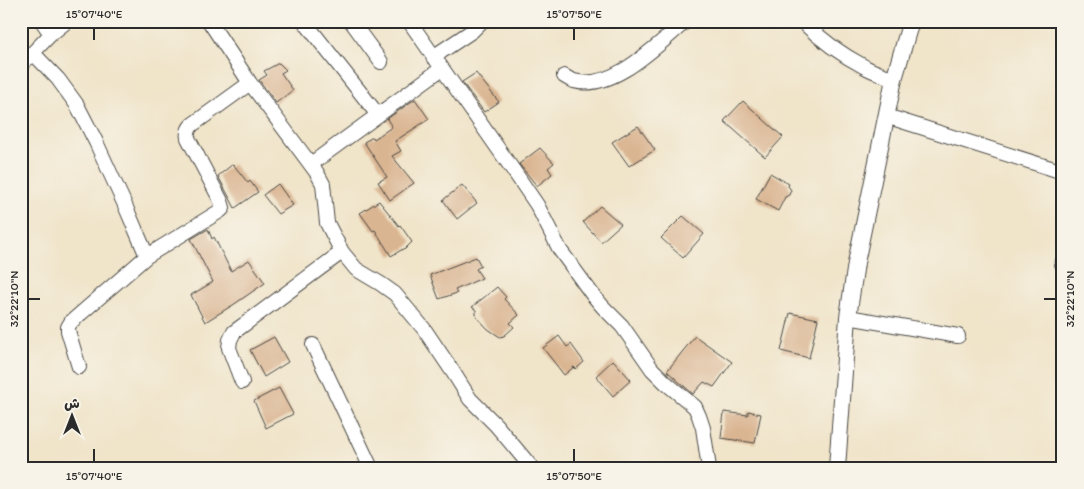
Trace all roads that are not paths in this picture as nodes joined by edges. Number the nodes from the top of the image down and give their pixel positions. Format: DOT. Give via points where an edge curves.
graph roads {
  1 [pos="42,21"];
  2 [pos="67,21"];
  3 [pos="208,21"];
  4 [pos="304,21"];
  5 [pos="351,21"];
  6 [pos="409,21"];
  7 [pos="482,21"];
  8 [pos="686,21"];
  9 [pos="802,21"];
  10 [pos="911,21"];
  11 [pos="51,34"];
  12 [pos="33,53"];
  13 [pos="433,57"];
  14 [pos="381,62"];
  15 [pos="21,64"];
  16 [pos="441,69"];
  17 [pos="564,76"];
  18 [pos="894,79"];
  19 [pos="250,83"];
  20 [pos="378,115"];
  21 [pos="886,116"];
  22 [pos="311,164"];
  23 [pos="1063,172"];
  24 [pos="342,252"];
  25 [pos="147,256"];
  26 [pos="848,317"];
  27 [pos="958,336"];
  28 [pos="313,345"];
  29 [pos="79,367"];
  30 [pos="242,382"];
  31 [pos="371,468"];
  32 [pos="532,468"];
  33 [pos="709,468"];
  34 [pos="837,468"];
  1 -- 11 [label="street"];
  2 -- 11 [label="street"];
  3 -- 19 [label="street"];
  4 -- 20 [label="street"];
  5 -- 14 [label="street"];
  6 -- 13 [label="street"];
  7 -- 13 [label="street"];
  8 -- 17 [label="street" via="644,57 613,76 585,83"];
  9 -- 18 [label="street" via="834,48 865,67"];
  10 -- 18 [label="street"];
  11 -- 12 [label="street"];
  12 -- 15 [label="street"];
  12 -- 25 [label="street" via="77,105"];
  13 -- 16 [label="street"];
  16 -- 20 [label="street"];
  16 -- 33 [label="street" via="518,177 560,250 592,294 622,326 652,369 695,408 703,428"];
  18 -- 21 [label="street"];
  19 -- 22 [label="street"];
  19 -- 25 [label="street" via="192,125 187,133 223,208"];
  20 -- 22 [label="street"];
  21 -- 23 [label="street"];
  21 -- 26 [label="street"];
  22 -- 24 [label="street" via="323,184 327,224"];
  24 -- 30 [label="street" via="234,332 229,348"];
  24 -- 32 [label="street" via="356,269 395,294 424,329 470,399"];
  25 -- 29 [label="street" via="69,324 68,331"];
  26 -- 27 [label="street"];
  26 -- 34 [label="street"];
  28 -- 31 [label="street"];
}
